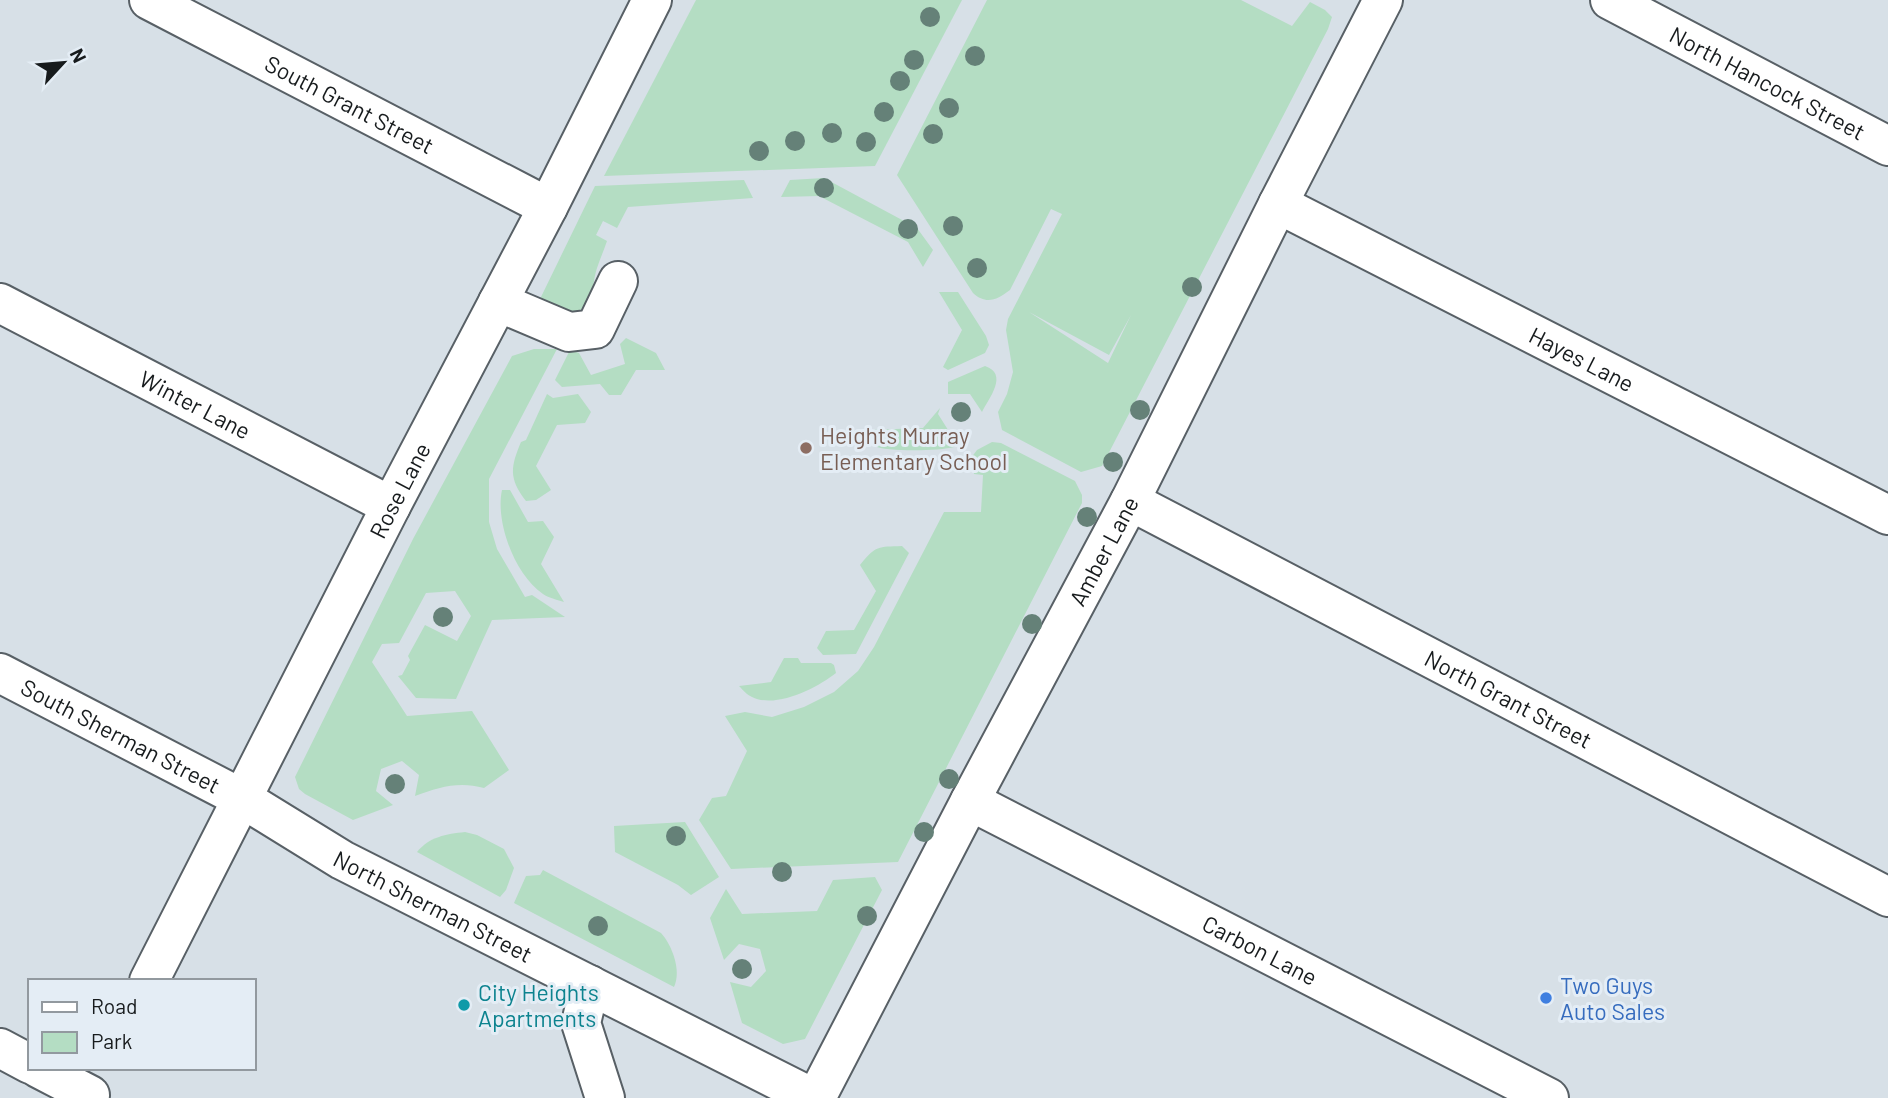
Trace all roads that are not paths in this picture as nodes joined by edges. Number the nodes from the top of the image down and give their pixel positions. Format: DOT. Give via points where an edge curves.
graph roads {
  1 [pos="149,0"];
  2 [pos="652,0"];
  3 [pos="1383,0"];
  4 [pos="1610,0"];
  5 [pos="1888,146"];
  6 [pos="1278,204"];
  7 [pos="548,207"];
  8 [pos="618,281"];
  9 [pos="2,297"];
  10 [pos="498,302"];
  11 [pos="1130,501"];
  12 [pos="391,506"];
  13 [pos="1888,515"];
  14 [pos="0,673"];
  15 [pos="243,799"];
  16 [pos="970,801"];
  17 [pos="1888,897"];
  18 [pos="150,979"];
  19 [pos="590,985"];
  20 [pos="0,1048"];
  21 [pos="28,1063"];
  22 [pos="44,1070"];
  23 [pos="94,1087"];
  24 [pos="605,1098"];
  25 [pos="815,1098"];
  26 [pos="1549,1098"];
  1 -- 7 [label="street, South Grant Street"];
  2 -- 7 [label="street, Rose Lane"];
  3 -- 6 [label="street, Amber Lane"];
  4 -- 5 [label="street, North Hancock Street"];
  6 -- 11 [label="street, Amber Lane"];
  6 -- 13 [label="street, Hayes Lane"];
  7 -- 10 [label="street, Rose Lane"];
  8 -- 10 [label="street" via="595,329 569,332"];
  9 -- 12 [label="street, Winter Lane"];
  10 -- 12 [label="street, Rose Lane"];
  11 -- 16 [label="street, Amber Lane"];
  11 -- 17 [label="street, North Grant Street"];
  12 -- 15 [label="street, Rose Lane"];
  14 -- 15 [label="street, South Sherman Street"];
  15 -- 18 [label="street, Rose Lane"];
  15 -- 19 [label="street, North Sherman Street" via="342,860"];
  16 -- 25 [label="street, Amber Lane"];
  16 -- 26 [label="street, Carbon Lane"];
  19 -- 24 [label="street" via="581,1023"];
  19 -- 25 [label="street, North Sherman Street"];
  20 -- 21 [label="street"];
  22 -- 23 [label="street"];
}
